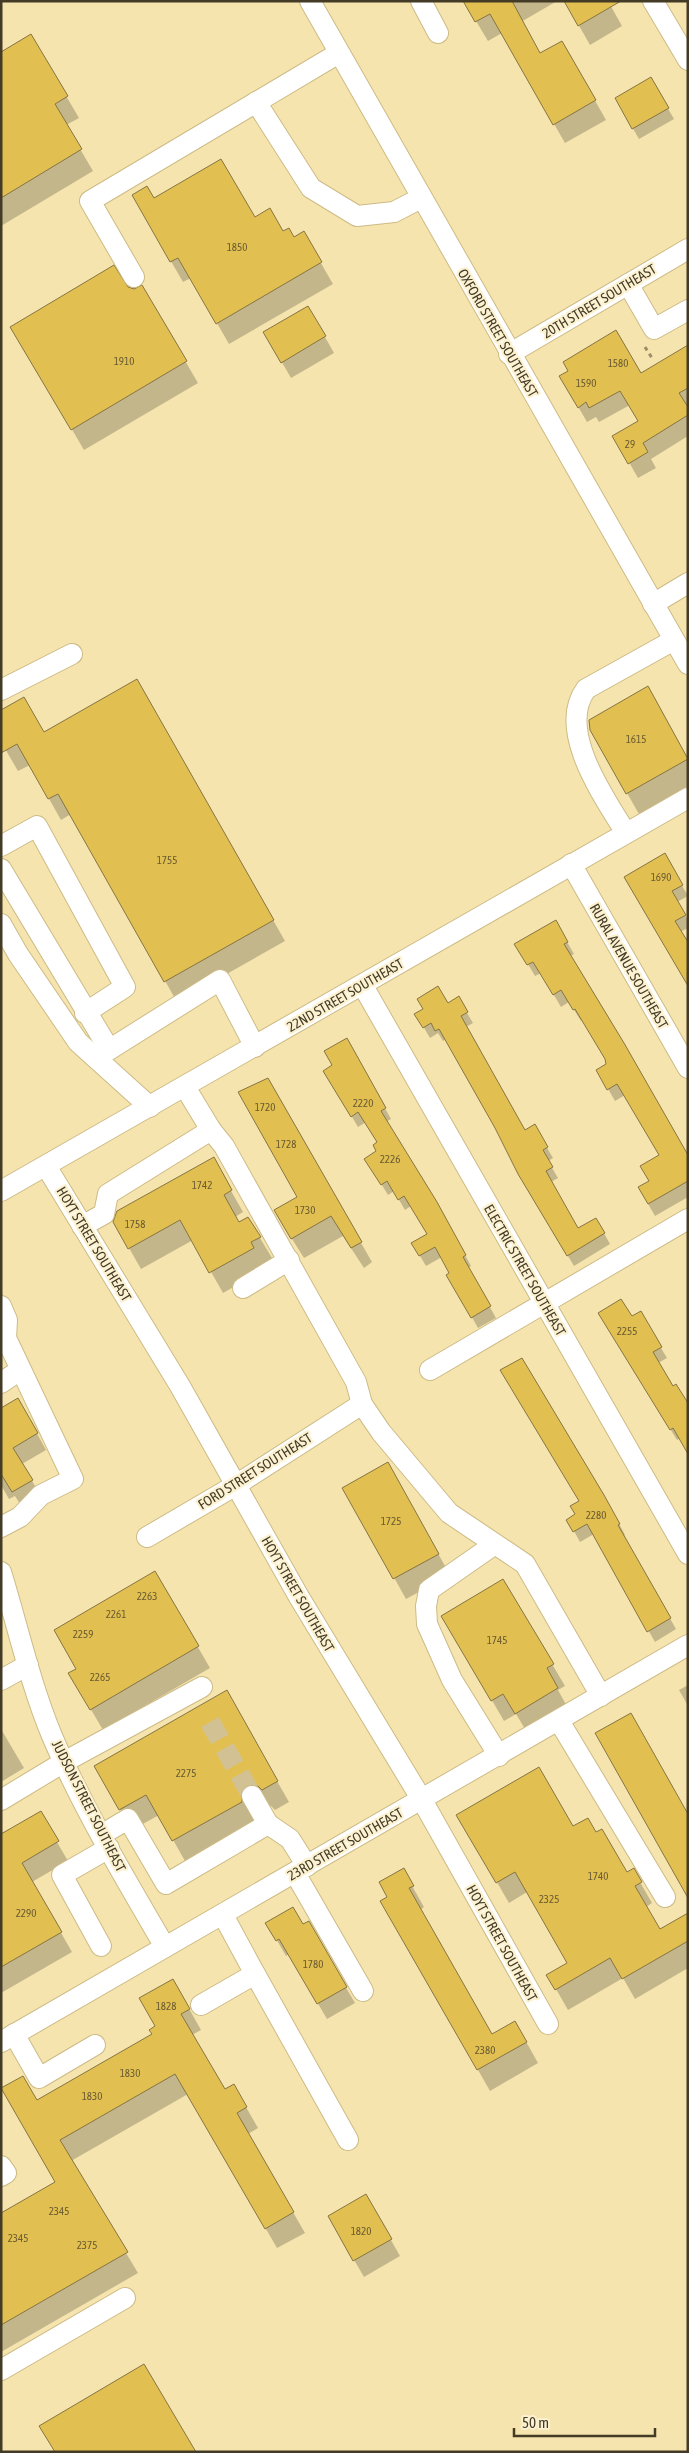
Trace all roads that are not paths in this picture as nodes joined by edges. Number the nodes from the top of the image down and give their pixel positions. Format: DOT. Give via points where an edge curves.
graph roads {
  1 [pos="310,1"];
  2 [pos="421,1"];
  3 [pos="653,1"];
  4 [pos="438,33"];
  5 [pos="340,53"];
  6 [pos="688,60"];
  7 [pos="256,102"];
  8 [pos="421,198"];
  9 [pos="688,249"];
  10 [pos="134,277"];
  11 [pos="628,284"];
  12 [pos="688,310"];
  13 [pos="509,354"];
  14 [pos="688,583"];
  15 [pos="653,604"];
  16 [pos="674,640"];
  17 [pos="72,654"];
  18 [pos="688,664"];
  19 [pos="1,690"];
  20 [pos="688,798"];
  21 [pos="626,833"];
  22 [pos="1,846"];
  23 [pos="571,864"];
  24 [pos="1,869"];
  25 [pos="1,924"];
  26 [pos="363,986"];
  27 [pos="86,1013"];
  28 [pos="255,1047"];
  29 [pos="102,1054"];
  30 [pos="688,1068"];
  31 [pos="185,1086"];
  32 [pos="150,1107"];
  33 [pos="211,1130"];
  34 [pos="46,1166"];
  35 [pos="1,1191"];
  36 [pos="688,1219"];
  37 [pos="82,1226"];
  38 [pos="289,1260"];
  39 [pos="243,1288"];
  40 [pos="544,1303"];
  41 [pos="1,1306"];
  42 [pos="20,1370"];
  43 [pos="430,1370"];
  44 [pos="1,1383"];
  45 [pos="362,1404"];
  46 [pos="236,1485"];
  47 [pos="1,1527"];
  48 [pos="147,1537"];
  49 [pos="495,1544"];
  50 [pos="688,1554"];
  51 [pos="1,1572"];
  52 [pos="7,1617"];
  53 [pos="688,1645"];
  54 [pos="28,1666"];
  55 [pos="1,1680"];
  56 [pos="202,1688"];
  57 [pos="601,1696"];
  58 [pos="559,1720"];
  59 [pos="499,1756"];
  60 [pos="64,1762"];
  61 [pos="252,1796"];
  62 [pos="1,1800"];
  63 [pos="422,1800"];
  64 [pos="268,1824"];
  65 [pos="105,1841"];
  66 [pos="152,1860"];
  67 [pos="301,1870"];
  68 [pos="125,1876"];
  69 [pos="665,1897"];
  70 [pos="222,1915"];
  71 [pos="101,1946"];
  72 [pos="165,1947"];
  73 [pos="255,1974"];
  74 [pos="363,1991"];
  75 [pos="201,2005"];
  76 [pos="548,2024"];
  77 [pos="8,2038"];
  78 [pos="95,2045"];
  79 [pos="348,2140"];
  80 [pos="1,2166"];
  81 [pos="1,2176"];
  82 [pos="125,2298"];
  83 [pos="1,2370"];
  1 -- 5 [label="street, OXFORD STREET SOUTHEAST"];
  2 -- 4 [label="street"];
  3 -- 6 [label="street"];
  5 -- 7 [label="street"];
  5 -- 8 [label="street, OXFORD STREET SOUTHEAST"];
  7 -- 8 [label="street" via="311,188 357,216 394,212"];
  7 -- 10 [label="street" via="90,201"];
  8 -- 13 [label="street, OXFORD STREET SOUTHEAST"];
  9 -- 11 [label="street, 20TH STREET SOUTHEAST"];
  11 -- 12 [label="street" via="654,329"];
  11 -- 13 [label="street, 20TH STREET SOUTHEAST"];
  13 -- 15 [label="street, OXFORD STREET SOUTHEAST"];
  14 -- 15 [label="street"];
  15 -- 16 [label="street, OXFORD STREET SOUTHEAST"];
  16 -- 18 [label="street, OXFORD STREET SOUTHEAST"];
  16 -- 21 [label="street" via="586,689 578,700 576,714 580,750"];
  17 -- 19 [label="street"];
  20 -- 21 [label="street, 22ND STREET SOUTHEAST"];
  21 -- 23 [label="street, 22ND STREET SOUTHEAST"];
  22 -- 27 [label="street" via="36,826 125,987"];
  23 -- 26 [label="street, 22ND STREET SOUTHEAST"];
  23 -- 30 [label="street, RURAL AVENUE SOUTHEAST"];
  24 -- 27 [label="street"];
  25 -- 29 [label="street" via="78,1042"];
  26 -- 28 [label="street, 22ND STREET SOUTHEAST"];
  26 -- 40 [label="street, ELECTRIC STREET SOUTHEAST"];
  27 -- 29 [label="street"];
  28 -- 29 [label="street" via="220,980"];
  28 -- 31 [label="street, 22ND STREET SOUTHEAST"];
  29 -- 32 [label="street"];
  31 -- 32 [label="street, 22ND STREET SOUTHEAST"];
  31 -- 33 [label="street"];
  32 -- 34 [label="street, 22ND STREET SOUTHEAST"];
  33 -- 37 [label="street" via="108,1194 104,1214"];
  33 -- 38 [label="street" via="224,1146"];
  34 -- 35 [label="street, 22ND STREET SOUTHEAST"];
  34 -- 37 [label="street, HOYT STREET SOUTHEAST"];
  36 -- 40 [label="street"];
  37 -- 46 [label="street, HOYT STREET SOUTHEAST"];
  38 -- 39 [label="street"];
  38 -- 45 [label="street" via="356,1382"];
  40 -- 43 [label="street"];
  40 -- 50 [label="street, ELECTRIC STREET SOUTHEAST"];
  41 -- 42 [label="street" via="7,1320 6,1338"];
  42 -- 44 [label="street"];
  42 -- 47 [label="street" via="73,1479 42,1495 20,1517"];
  45 -- 46 [label="street, FORD STREET SOUTHEAST"];
  45 -- 49 [label="street" via="380,1432 449,1513"];
  46 -- 48 [label="street, FORD STREET SOUTHEAST"];
  46 -- 63 [label="street, HOYT STREET SOUTHEAST" via="299,1597"];
  49 -- 57 [label="street" via="525,1564"];
  49 -- 59 [label="street" via="430,1590 426,1606 427,1624 452,1680"];
  51 -- 52 [label="street, JUDSON STREET SOUTHEAST"];
  52 -- 54 [label="street, JUDSON STREET SOUTHEAST"];
  53 -- 57 [label="street, 23RD STREET SOUTHEAST"];
  54 -- 55 [label="street"];
  54 -- 60 [label="street, JUDSON STREET SOUTHEAST"];
  56 -- 60 [label="street"];
  57 -- 58 [label="street, 23RD STREET SOUTHEAST"];
  58 -- 59 [label="street, 23RD STREET SOUTHEAST"];
  58 -- 69 [label="street"];
  59 -- 63 [label="street, 23RD STREET SOUTHEAST"];
  60 -- 62 [label="street"];
  60 -- 65 [label="street, JUDSON STREET SOUTHEAST"];
  61 -- 64 [label="street"];
  63 -- 67 [label="street, 23RD STREET SOUTHEAST"];
  63 -- 76 [label="street, HOYT STREET SOUTHEAST"];
  64 -- 66 [label="street" via="166,1884"];
  64 -- 67 [label="street" via="290,1838"];
  65 -- 66 [label="street" via="128,1819"];
  65 -- 68 [label="street, JUDSON STREET SOUTHEAST"];
  65 -- 71 [label="street" via="62,1875"];
  66 -- 68 [label="street"];
  67 -- 70 [label="street, 23RD STREET SOUTHEAST"];
  67 -- 74 [label="street"];
  68 -- 72 [label="street, JUDSON STREET SOUTHEAST"];
  70 -- 72 [label="street, 23RD STREET SOUTHEAST"];
  70 -- 73 [label="street"];
  72 -- 77 [label="street, 23RD STREET SOUTHEAST"];
  73 -- 75 [label="street"];
  73 -- 79 [label="street"];
  77 -- 78 [label="street" via="39,2078"];
  80 -- 81 [label="street" via="6,2174"];
  82 -- 83 [label="street"];
}
